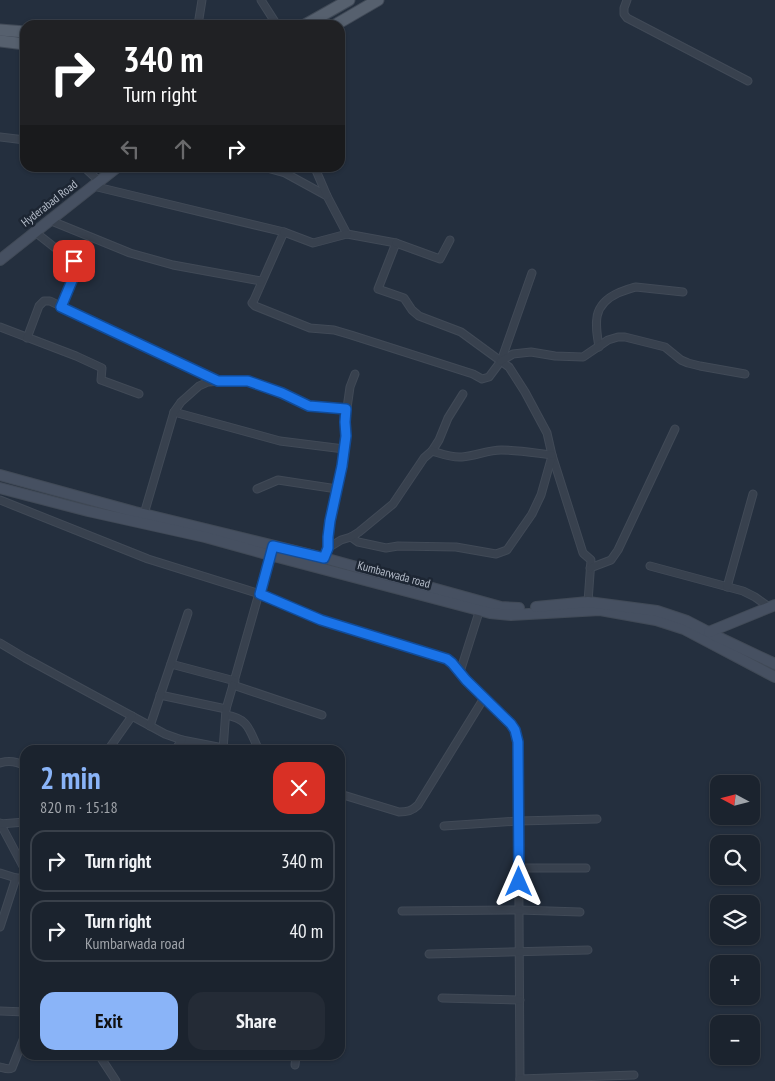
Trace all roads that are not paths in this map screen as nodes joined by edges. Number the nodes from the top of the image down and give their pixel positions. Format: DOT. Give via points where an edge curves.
graph roads {
  1 [pos="197,0"];
  2 [pos="202,0"];
  3 [pos="261,0"];
  4 [pos="349,0"];
  5 [pos="378,0"];
  6 [pos="627,0"];
  7 [pos="199,20"];
  8 [pos="274,20"];
  9 [pos="314,20"];
  10 [pos="344,20"];
  11 [pos="0,30"];
  12 [pos="20,32"];
  13 [pos="0,41"];
  14 [pos="20,43"];
  15 [pos="748,81"];
  16 [pos="0,137"];
  17 [pos="20,139"];
  18 [pos="88,172"];
  19 [pos="111,172"];
  20 [pos="282,172"];
  21 [pos="317,172"];
  22 [pos="96,184"];
  23 [pos="327,196"];
  24 [pos="49,220"];
  25 [pos="35,232"];
  26 [pos="284,232"];
  27 [pos="347,234"];
  28 [pos="450,240"];
  29 [pos="396,243"];
  30 [pos="0,260"];
  31 [pos="532,273"];
  32 [pos="261,281"];
  33 [pos="683,292"];
  34 [pos="61,307"];
  35 [pos="0,327"];
  36 [pos="27,338"];
  37 [pos="599,347"];
  38 [pos="501,361"];
  39 [pos="355,374"];
  40 [pos="745,374"];
  41 [pos="218,381"];
  42 [pos="139,394"];
  43 [pos="463,394"];
  44 [pos="346,409"];
  45 [pos="174,412"];
  46 [pos="674,429"];
  47 [pos="344,449"];
  48 [pos="432,450"];
  49 [pos="552,455"];
  50 [pos="0,476"];
  51 [pos="0,488"];
  52 [pos="257,489"];
  53 [pos="337,489"];
  54 [pos="753,494"];
  55 [pos="0,500"];
  56 [pos="144,514"];
  57 [pos="350,537"];
  58 [pos="271,551"];
  59 [pos="326,553"];
  60 [pos="650,566"];
  61 [pos="590,568"];
  62 [pos="728,587"];
  63 [pos="260,594"];
  64 [pos="588,602"];
  65 [pos="772,606"];
  66 [pos="480,610"];
  67 [pos="188,613"];
  68 [pos="709,632"];
  69 [pos="0,643"];
  70 [pos="171,664"];
  71 [pos="775,664"];
  72 [pos="460,672"];
  73 [pos="775,677"];
  74 [pos="234,683"];
  75 [pos="160,695"];
  76 [pos="484,698"];
  77 [pos="226,712"];
  78 [pos="322,715"];
  79 [pos="132,716"];
  80 [pos="150,726"];
  81 [pos="182,740"];
  82 [pos="112,745"];
  83 [pos="178,745"];
  84 [pos="205,745"];
  85 [pos="223,745"];
  86 [pos="257,745"];
  87 [pos="0,763"];
  88 [pos="20,764"];
  89 [pos="345,796"];
  90 [pos="597,819"];
  91 [pos="519,821"];
  92 [pos="20,822"];
  93 [pos="0,824"];
  94 [pos="444,826"];
  95 [pos="20,861"];
  96 [pos="519,868"];
  97 [pos="586,868"];
  98 [pos="0,873"];
  99 [pos="16,878"];
  100 [pos="20,878"];
  101 [pos="519,910"];
  102 [pos="402,911"];
  103 [pos="580,912"];
  104 [pos="0,927"];
  105 [pos="588,950"];
  106 [pos="519,952"];
  107 [pos="429,954"];
  108 [pos="442,998"];
  109 [pos="520,1000"];
  110 [pos="0,1011"];
  111 [pos="20,1012"];
  112 [pos="20,1048"];
  113 [pos="102,1060"];
  114 [pos="296,1060"];
  115 [pos="295,1065"];
  116 [pos="0,1067"];
  117 [pos="634,1075"];
  118 [pos="520,1080"];
  119 [pos="116,1081"];
  1 -- 2 [label="street"];
  2 -- 7 [label="street"];
  3 -- 8 [label="street"];
  4 -- 9 [label="main road"];
  5 -- 10 [label="main road"];
  6 -- 15 [label="street" via="624,14 627,18"];
  11 -- 12 [label="main road"];
  13 -- 14 [label="main road"];
  16 -- 17 [label="street"];
  18 -- 22 [label="street"];
  19 -- 22 [label="street, Hyderabad Road"];
  20 -- 23 [label="street"];
  21 -- 23 [label="street"];
  22 -- 24 [label="street, Hyderabad Road"];
  22 -- 26 [label="street"];
  23 -- 27 [label="street"];
  24 -- 25 [label="street, Hyderabad Road"];
  24 -- 32 [label="street" via="130,253 173,265"];
  25 -- 30 [label="street, Hyderabad Road"];
  25 -- 34 [label="street" via="77,265"];
  26 -- 27 [label="street" via="314,243"];
  26 -- 32 [label="street"];
  27 -- 29 [label="street"];
  28 -- 29 [label="street" via="440,259"];
  29 -- 38 [label="street" via="378,289 404,298 418,316 461,332"];
  31 -- 38 [label="street"];
  32 -- 38 [label="street" via="252,303 310,328 351,335 482,379 489,377"];
  33 -- 37 [label="street" via="636,287 608,298 599,308 597,318"];
  34 -- 36 [label="street" via="44,301"];
  34 -- 41 [label="street"];
  35 -- 36 [label="street"];
  36 -- 42 [label="street" via="102,368 101,380"];
  37 -- 38 [label="street" via="583,357 531,352 513,354"];
  37 -- 40 [label="street" via="613,338 625,337 665,347 688,363"];
  38 -- 49 [label="street" via="509,367 542,423"];
  39 -- 44 [label="street"];
  41 -- 44 [label="street" via="248,381 309,406"];
  41 -- 45 [label="street" via="199,386"];
  43 -- 48 [label="street"];
  44 -- 47 [label="street"];
  45 -- 47 [label="street" via="280,441"];
  45 -- 56 [label="street"];
  46 -- 61 [label="street" via="618,550 611,560"];
  47 -- 53 [label="street"];
  48 -- 49 [label="street" via="449,457 500,450"];
  48 -- 57 [label="street" via="392,504"];
  49 -- 57 [label="street" via="541,496 507,550 496,554 456,547 386,548"];
  49 -- 61 [label="street" via="583,553 590,560"];
  50 -- 56 [label="street, Kumbarwada road"];
  51 -- 58 [label="street, Kumbarwada road"];
  52 -- 53 [label="street" via="278,480"];
  53 -- 59 [label="street"];
  54 -- 62 [label="street"];
  55 -- 63 [label="street" via="148,559"];
  56 -- 58 [label="street, Kumbarwada road"];
  57 -- 59 [label="street"];
  58 -- 59 [label="street, Kumbarwada road"];
  58 -- 63 [label="street"];
  58 -- 66 [label="street, Kumbarwada road"];
  59 -- 64 [label="street, Kumbarwada road" via="507,608"];
  60 -- 62 [label="street"];
  61 -- 64 [label="street"];
  62 -- 65 [label="street" via="751,594"];
  63 -- 72 [label="street" via="321,620 447,659"];
  63 -- 74 [label="street"];
  64 -- 68 [label="street, Kumbarwada road" via="657,611"];
  65 -- 68 [label="street"];
  66 -- 72 [label="street"];
  66 -- 73 [label="street, Kumbarwada road" via="504,615 600,610 656,620 684,629"];
  67 -- 70 [label="street"];
  68 -- 71 [label="street, Kumbarwada road"];
  69 -- 79 [label="street"];
  70 -- 74 [label="street"];
  70 -- 75 [label="street"];
  72 -- 76 [label="street"];
  74 -- 77 [label="street"];
  74 -- 78 [label="street"];
  75 -- 77 [label="street"];
  75 -- 80 [label="street"];
  76 -- 89 [label="street" via="413,809 399,812"];
  76 -- 91 [label="street" via="511,724 517,736"];
  77 -- 85 [label="street"];
  77 -- 86 [label="street" via="247,725"];
  79 -- 80 [label="street"];
  79 -- 82 [label="street"];
  80 -- 81 [label="street"];
  81 -- 83 [label="street"];
  81 -- 84 [label="street"];
  87 -- 88 [label="street"];
  90 -- 91 [label="street"];
  91 -- 94 [label="street"];
  91 -- 96 [label="street"];
  92 -- 93 [label="street"];
  93 -- 95 [label="street"];
  96 -- 97 [label="street"];
  96 -- 101 [label="street"];
  98 -- 99 [label="street"];
  99 -- 100 [label="street"];
  99 -- 104 [label="street"];
  101 -- 102 [label="street"];
  101 -- 103 [label="street"];
  101 -- 106 [label="street"];
  105 -- 106 [label="street"];
  106 -- 107 [label="street"];
  106 -- 109 [label="street"];
  108 -- 109 [label="street"];
  109 -- 118 [label="street"];
  110 -- 111 [label="street"];
  112 -- 116 [label="street" via="12,1068"];
  113 -- 119 [label="street"];
  114 -- 115 [label="street"];
  117 -- 118 [label="street"];
}
